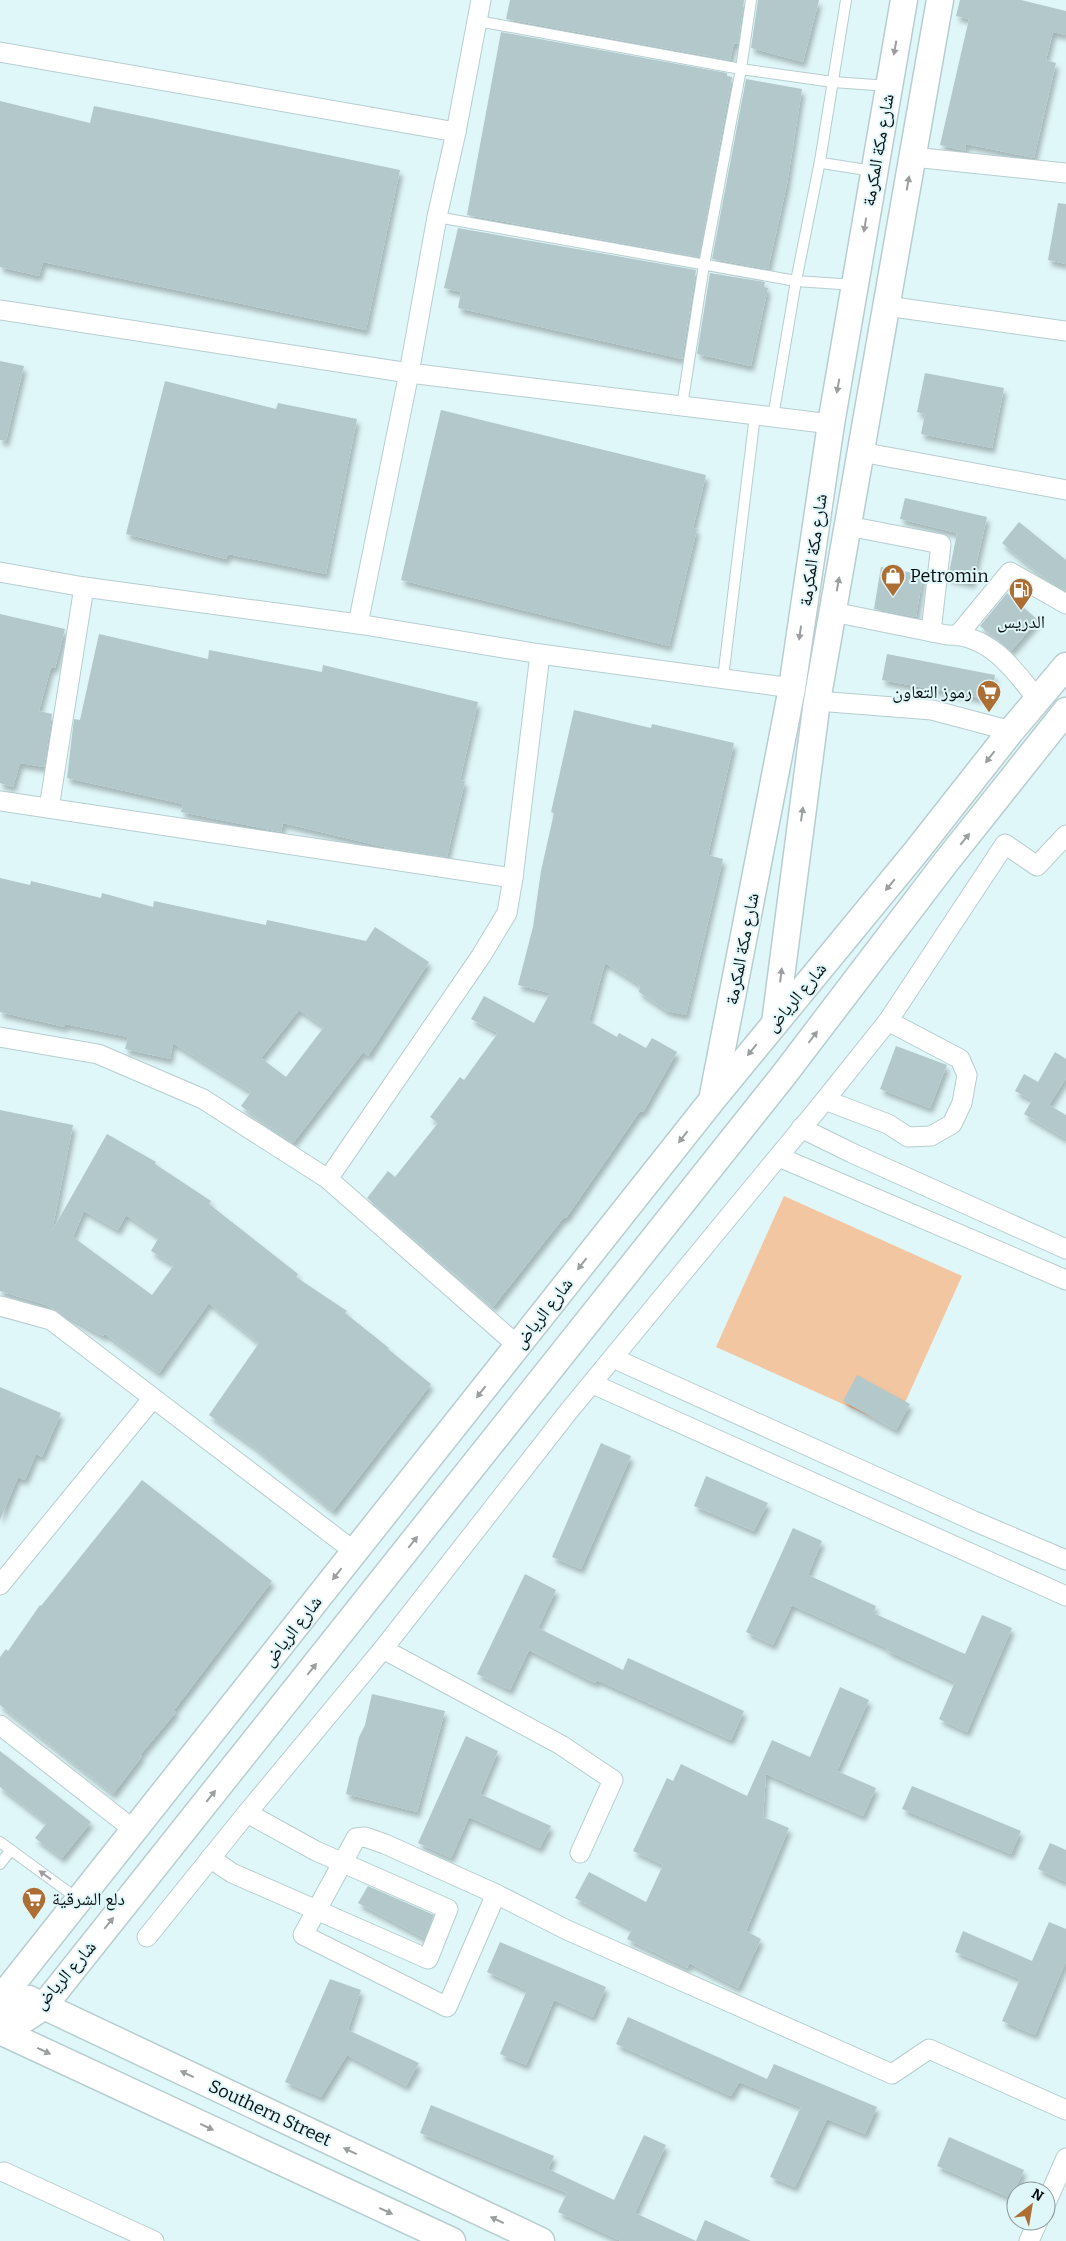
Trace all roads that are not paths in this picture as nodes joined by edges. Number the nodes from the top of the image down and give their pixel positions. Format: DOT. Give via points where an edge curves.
graph roads {
  1 [pos="481,0"];
  2 [pos="751,0"];
  3 [pos="846,0"];
  4 [pos="904,0"];
  5 [pos="940,0"];
  6 [pos="478,21"];
  7 [pos="0,52"];
  8 [pos="741,69"];
  9 [pos="833,82"];
  10 [pos="888,86"];
  11 [pos="456,132"];
  12 [pos="912,157"];
  13 [pos="820,161"];
  14 [pos="874,171"];
  15 [pos="1066,173"];
  16 [pos="437,217"];
  17 [pos="704,265"];
  18 [pos="796,281"];
  19 [pos="856,285"];
  20 [pos="0,310"];
  21 [pos="885,316"];
  22 [pos="1066,331"];
  23 [pos="409,373"];
  24 [pos="682,406"];
  25 [pos="755,415"];
  26 [pos="774,417"];
  27 [pos="831,424"];
  28 [pos="861,452"];
  29 [pos="1066,490"];
  30 [pos="848,526"];
  31 [pos="0,572"];
  32 [pos="84,587"];
  33 [pos="1066,604"];
  34 [pos="833,612"];
  35 [pos="358,624"];
  36 [pos="931,632"];
  37 [pos="958,635"];
  38 [pos="540,654"];
  39 [pos="1066,666"];
  40 [pos="723,678"];
  41 [pos="792,688"];
  42 [pos="1037,699"];
  43 [pos="817,701"];
  44 [pos="1066,711"];
  45 [pos="1011,731"];
  46 [pos="0,801"];
  47 [pos="49,808"];
  48 [pos="930,835"];
  49 [pos="1066,835"];
  50 [pos="946,862"];
  51 [pos="513,878"];
  52 [pos="785,944"];
  53 [pos="830,956"];
  54 [pos="888,1021"];
  55 [pos="775,1023"];
  56 [pos="0,1037"];
  57 [pos="713,1098"];
  58 [pos="825,1100"];
  59 [pos="801,1128"];
  60 [pos="778,1157"];
  61 [pos="328,1179"];
  62 [pos="1066,1248"];
  63 [pos="1066,1280"];
  64 [pos="0,1306"];
  65 [pos="518,1346"];
  66 [pos="613,1358"];
  67 [pos="593,1384"];
  68 [pos="153,1398"];
  69 [pos="355,1552"];
  70 [pos="1066,1560"];
  71 [pos="0,1586"];
  72 [pos="1066,1596"];
  73 [pos="383,1649"];
  74 [pos="0,1725"];
  75 [pos="246,1813"];
  76 [pos="134,1830"];
  77 [pos="0,1842"];
  78 [pos="11,1850"];
  79 [pos="580,1853"];
  80 [pos="210,1858"];
  81 [pos="341,1862"];
  82 [pos="0,1864"];
  83 [pos="496,1894"];
  84 [pos="79,1900"];
  85 [pos="315,1910"];
  86 [pos="147,1937"];
  87 [pos="4,1986"];
  88 [pos="43,2007"];
  89 [pos="2,2032"];
  90 [pos="1066,2110"];
  91 [pos="1066,2158"];
  92 [pos="4,2172"];
  93 [pos="1056,2181"];
  94 [pos="154,2241"];
  95 [pos="452,2241"];
  96 [pos="542,2241"];
  1 -- 6 [label="street"];
  2 -- 8 [label="lane"];
  3 -- 9 [label="lane"];
  4 -- 10 [label="main road, شارع مكة المكرمة, one-way"];
  5 -- 12 [label="main road, شارع مكة المكرمة"];
  6 -- 8 [label="lane"];
  6 -- 11 [label="street"];
  7 -- 11 [label="street"];
  8 -- 9 [label="lane"];
  8 -- 17 [label="lane"];
  9 -- 10 [label="lane"];
  9 -- 13 [label="lane"];
  10 -- 14 [label="main road, شارع مكة المكرمة"];
  11 -- 16 [label="street"];
  12 -- 15 [label="street"];
  21 -- 12 [label="main road, شارع مكة المكرمة, one-way"];
  13 -- 14 [label="lane"];
  13 -- 18 [label="lane"];
  14 -- 19 [label="main road, شارع مكة المكرمة, one-way"];
  16 -- 17 [label="lane"];
  16 -- 23 [label="street"];
  17 -- 18 [label="lane"];
  17 -- 24 [label="lane"];
  18 -- 19 [label="lane"];
  18 -- 26 [label="lane"];
  19 -- 21 [label="main road" via="869,322"];
  19 -- 27 [label="main road, شارع مكة المكرمة, one-way"];
  20 -- 23 [label="street"];
  21 -- 22 [label="street"];
  21 -- 28 [label="main road, شارع مكة المكرمة"];
  23 -- 24 [label="street"];
  23 -- 35 [label="street"];
  24 -- 25 [label="street"];
  25 -- 26 [label="street"];
  25 -- 40 [label="lane"];
  26 -- 27 [label="street"];
  27 -- 41 [label="main road, شارع مكة المكرمة, one-way"];
  28 -- 29 [label="street"];
  28 -- 30 [label="main road, شارع مكة المكرمة"];
  34 -- 30 [label="main road, شارع مكة المكرمة, one-way"];
  30 -- 36 [label="street" via="941,544"];
  31 -- 32 [label="street"];
  32 -- 35 [label="street"];
  32 -- 47 [label="street"];
  33 -- 37 [label="street" via="1010,572"];
  34 -- 36 [label="street"];
  34 -- 43 [label="main road, شارع مكة المكرمة"];
  35 -- 38 [label="street"];
  36 -- 37 [label="street"];
  37 -- 42 [label="street" via="993,648 1012,666"];
  38 -- 40 [label="street"];
  38 -- 51 [label="street"];
  39 -- 42 [label="main road, شارع الرياض"];
  40 -- 41 [label="street"];
  41 -- 57 [label="main road, شارع مكة المكرمة"];
  42 -- 45 [label="main road, شارع الرياض"];
  43 -- 45 [label="street" via="932,710"];
  52 -- 43 [label="main road, شارع مكة المكرمة, one-way"];
  50 -- 44 [label="main road, شارع الرياض, one-way"];
  45 -- 48 [label="main road, شارع الرياض, one-way"];
  46 -- 47 [label="street"];
  47 -- 51 [label="street"];
  48 -- 50 [label="main road" via="932,854 939,861"];
  48 -- 53 [label="main road, شارع الرياض, one-way"];
  49 -- 54 [label="street" via="1037,866 1005,844"];
  88 -- 50 [label="main road, شارع الرياض, one-way" via="783,1076"];
  51 -- 61 [label="street" via="506,913 481,956"];
  52 -- 53 [label="main road" via="816,958"];
  55 -- 52 [label="main road, شارع مكة المكرمة, one-way"];
  53 -- 55 [label="main road, شارع الرياض"];
  54 -- 58 [label="street"];
  54 -- 58 [label="street" via="960,1059 967,1075 962,1103 952,1124 931,1136 908,1137 888,1124"];
  55 -- 57 [label="main road, شارع الرياض, one-way"];
  56 -- 61 [label="street" via="98,1054 203,1099"];
  57 -- 65 [label="main road, شارع الرياض, one-way"];
  58 -- 59 [label="street"];
  59 -- 60 [label="street"];
  59 -- 62 [label="street"];
  60 -- 63 [label="street"];
  60 -- 66 [label="street"];
  61 -- 65 [label="street"];
  64 -- 68 [label="street" via="51,1320"];
  65 -- 69 [label="main road, شارع الرياض, one-way"];
  66 -- 67 [label="street"];
  66 -- 70 [label="street"];
  67 -- 72 [label="street"];
  67 -- 73 [label="street"];
  68 -- 69 [label="street"];
  68 -- 71 [label="street"];
  69 -- 76 [label="main road, شارع الرياض, one-way"];
  73 -- 75 [label="street"];
  73 -- 79 [label="street" via="561,1745 613,1780"];
  74 -- 76 [label="street"];
  75 -- 80 [label="street"];
  75 -- 81 [label="street"];
  76 -- 84 [label="main road, شارع الرياض"];
  77 -- 78 [label="lane"];
  78 -- 82 [label="lane"];
  84 -- 78 [label="lane, one-way"];
  80 -- 85 [label="street" via="232,1873"];
  80 -- 86 [label="street"];
  81 -- 83 [label="street" via="356,1838 365,1837"];
  81 -- 85 [label="street"];
  81 -- 85 [label="street" via="448,1909 428,1959"];
  83 -- 85 [label="street" via="447,2007 303,1935"];
  83 -- 90 [label="street" via="566,1930 892,2074 929,2049"];
  84 -- 87 [label="main road, شارع الرياض"];
  87 -- 88 [label="main road, Southern Street"];
  87 -- 89 [label="main road, شارع الرياض"];
  88 -- 89 [label="main road, شارع الرياض"];
  96 -- 88 [label="main road, Southern Street, one-way"];
  89 -- 95 [label="main road, one-way"];
  91 -- 93 [label="street"];
  92 -- 94 [label="street"];
}
